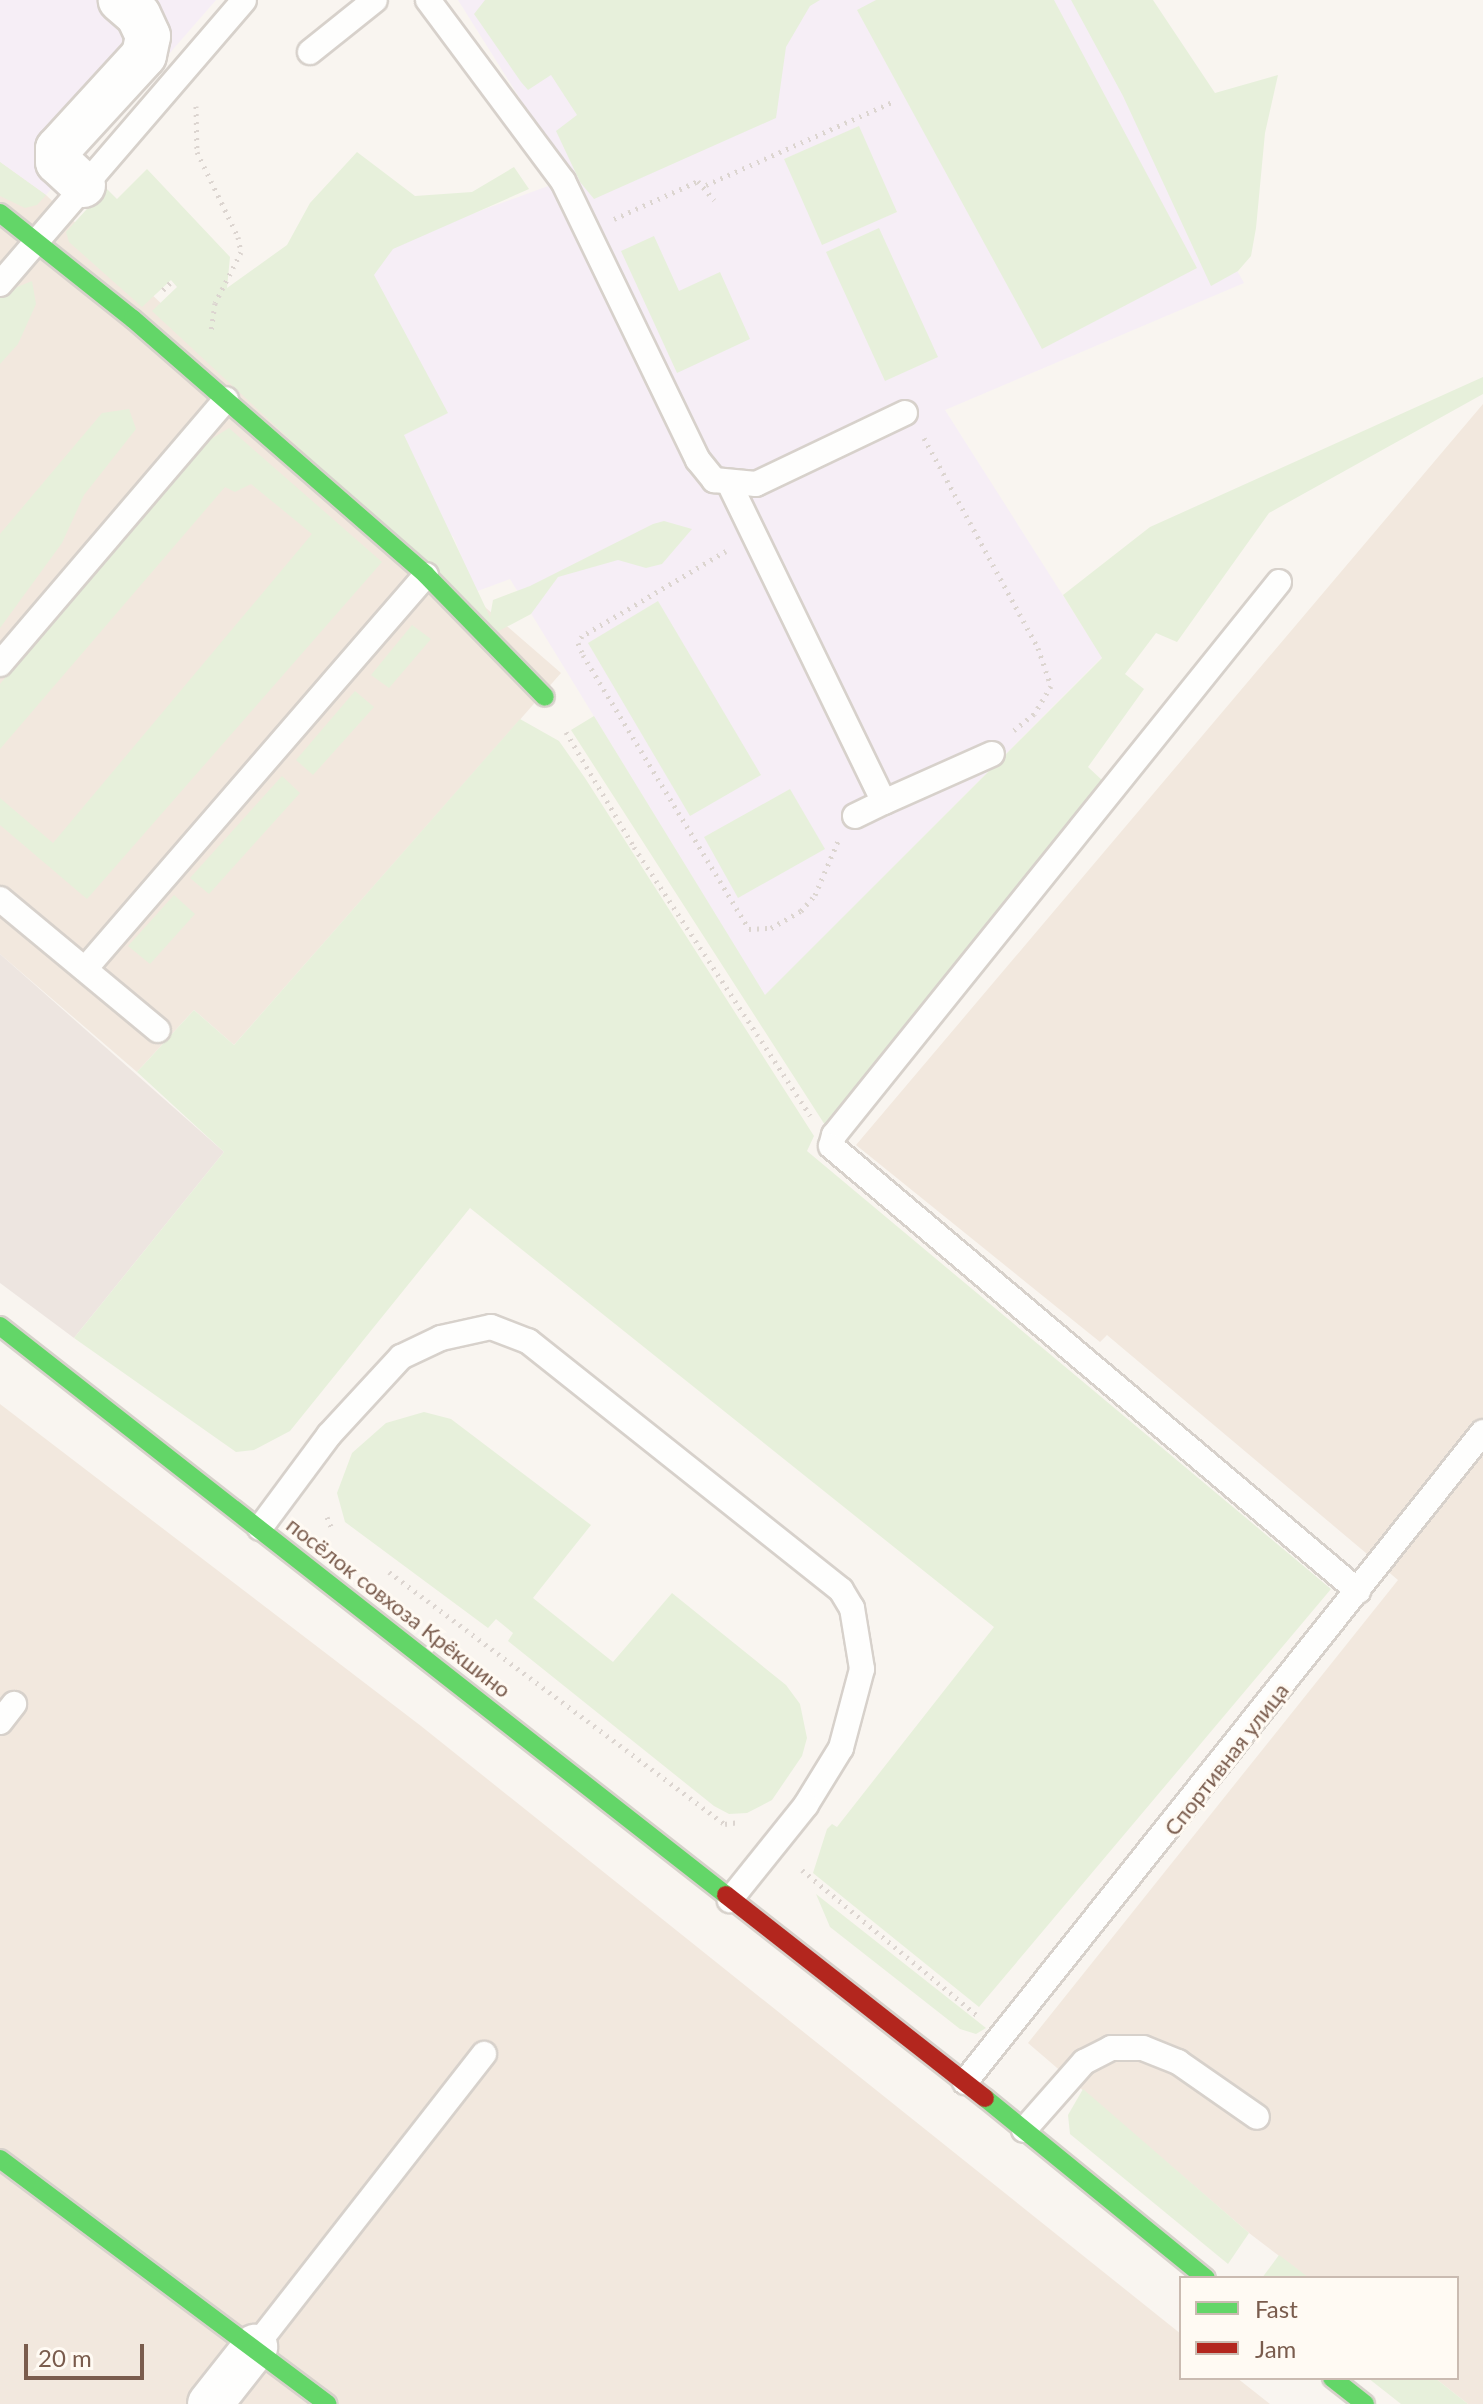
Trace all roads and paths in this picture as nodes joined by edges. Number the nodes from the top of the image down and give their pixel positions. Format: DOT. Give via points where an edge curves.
graph roads {
  1 [pos="121,0"];
  2 [pos="244,0"];
  3 [pos="375,0"];
  4 [pos="428,0"];
  5 [pos="204,45"];
  6 [pos="310,52"];
  7 [pos="895,101"];
  8 [pos="83,185"];
  9 [pos="706,185"];
  10 [pos="714,200"];
  11 [pos="0,213"];
  12 [pos="588,231"];
  13 [pos="36,240"];
  14 [pos="0,284"];
  15 [pos="205,380"];
  16 [pos="226,399"];
  17 [pos="905,413"];
  18 [pos="730,485"];
  19 [pos="754,534"];
  20 [pos="426,575"];
  21 [pos="1279,582"];
  22 [pos="0,664"];
  23 [pos="545,697"];
  24 [pos="992,754"];
  25 [pos="884,802"];
  26 [pos="855,816"];
  27 [pos="0,899"];
  28 [pos="85,969"];
  29 [pos="158,1030"];
  30 [pos="831,1146"];
  31 [pos="0,1326"];
  32 [pos="1483,1432"];
  33 [pos="327,1517"];
  34 [pos="260,1528"];
  35 [pos="344,1539"];
  36 [pos="382,1567"];
  37 [pos="1358,1591"];
  38 [pos="739,1822"];
  39 [pos="802,1870"];
  40 [pos="730,1900"];
  41 [pos="980,2019"];
  42 [pos="484,2054"];
  43 [pos="965,2082"];
  44 [pos="1257,2117"];
  45 [pos="1024,2130"];
  46 [pos="0,2159"];
  47 [pos="1204,2276"];
  48 [pos="255,2347"];
  49 [pos="1335,2380"];
  50 [pos="210,2404"];
  51 [pos="327,2404"];
  52 [pos="1365,2404"];
  1 -- 8 [label="street" via="138,15 148,36 144,55 58,149 58,162"];
  2 -- 5 [label="lane"];
  3 -- 6 [label="lane"];
  4 -- 12 [label="lane" via="563,181"];
  5 -- 8 [label="lane"];
  5 -- 15 [label="path" via="194,120 197,152 241,252 215,303"];
  7 -- 9 [label="path"];
  8 -- 13 [label="lane"];
  9 -- 10 [label="path"];
  9 -- 12 [label="path" via="692,183"];
  11 -- 13 [label="street"];
  12 -- 18 [label="lane" via="698,460 714,480"];
  13 -- 14 [label="lane"];
  13 -- 15 [label="street"];
  15 -- 16 [label="street"];
  16 -- 20 [label="street"];
  16 -- 22 [label="lane"];
  17 -- 18 [label="lane" via="756,484"];
  17 -- 24 [label="path" via="1038,648 1051,686 1034,714"];
  18 -- 19 [label="lane"];
  19 -- 25 [label="lane"];
  19 -- 26 [label="path" via="578,643 749,929 771,928 801,911 815,895 841,831"];
  20 -- 23 [label="street"];
  20 -- 28 [label="lane"];
  21 -- 30 [label="lane" via="834,1135"];
  23 -- 30 [label="path" via="642,860"];
  24 -- 25 [label="lane"];
  25 -- 26 [label="lane"];
  27 -- 28 [label="lane"];
  28 -- 29 [label="lane"];
  30 -- 37 [label="lane"];
  31 -- 34 [label="street, посёлок совхоза Крёкшино"];
  32 -- 37 [label="lane, Спортивная улица"];
  33 -- 35 [label="path"];
  34 -- 40 [label="street, посёлок совхоза Крёкшино"];
  34 -- 40 [label="lane" via="338,1425 401,1357 441,1338 491,1327 540,1351 841,1590 855,1617 862,1669 841,1748 806,1805"];
  36 -- 38 [label="path" via="725,1824"];
  37 -- 43 [label="lane, Спортивная улица"];
  39 -- 41 [label="path"];
  40 -- 43 [label="street, посёлок совхоза Крёкшино"];
  42 -- 48 [label="lane"];
  43 -- 45 [label="street, посёлок совхоза Крёкшино"];
  44 -- 45 [label="lane" via="1178,2062 1143,2048 1111,2048 1084,2062"];
  45 -- 47 [label="street, посёлок совхоза Крёкшино"];
  46 -- 48 [label="street"];
  48 -- 50 [label="street"];
  48 -- 51 [label="street"];
  49 -- 52 [label="street"];
}
